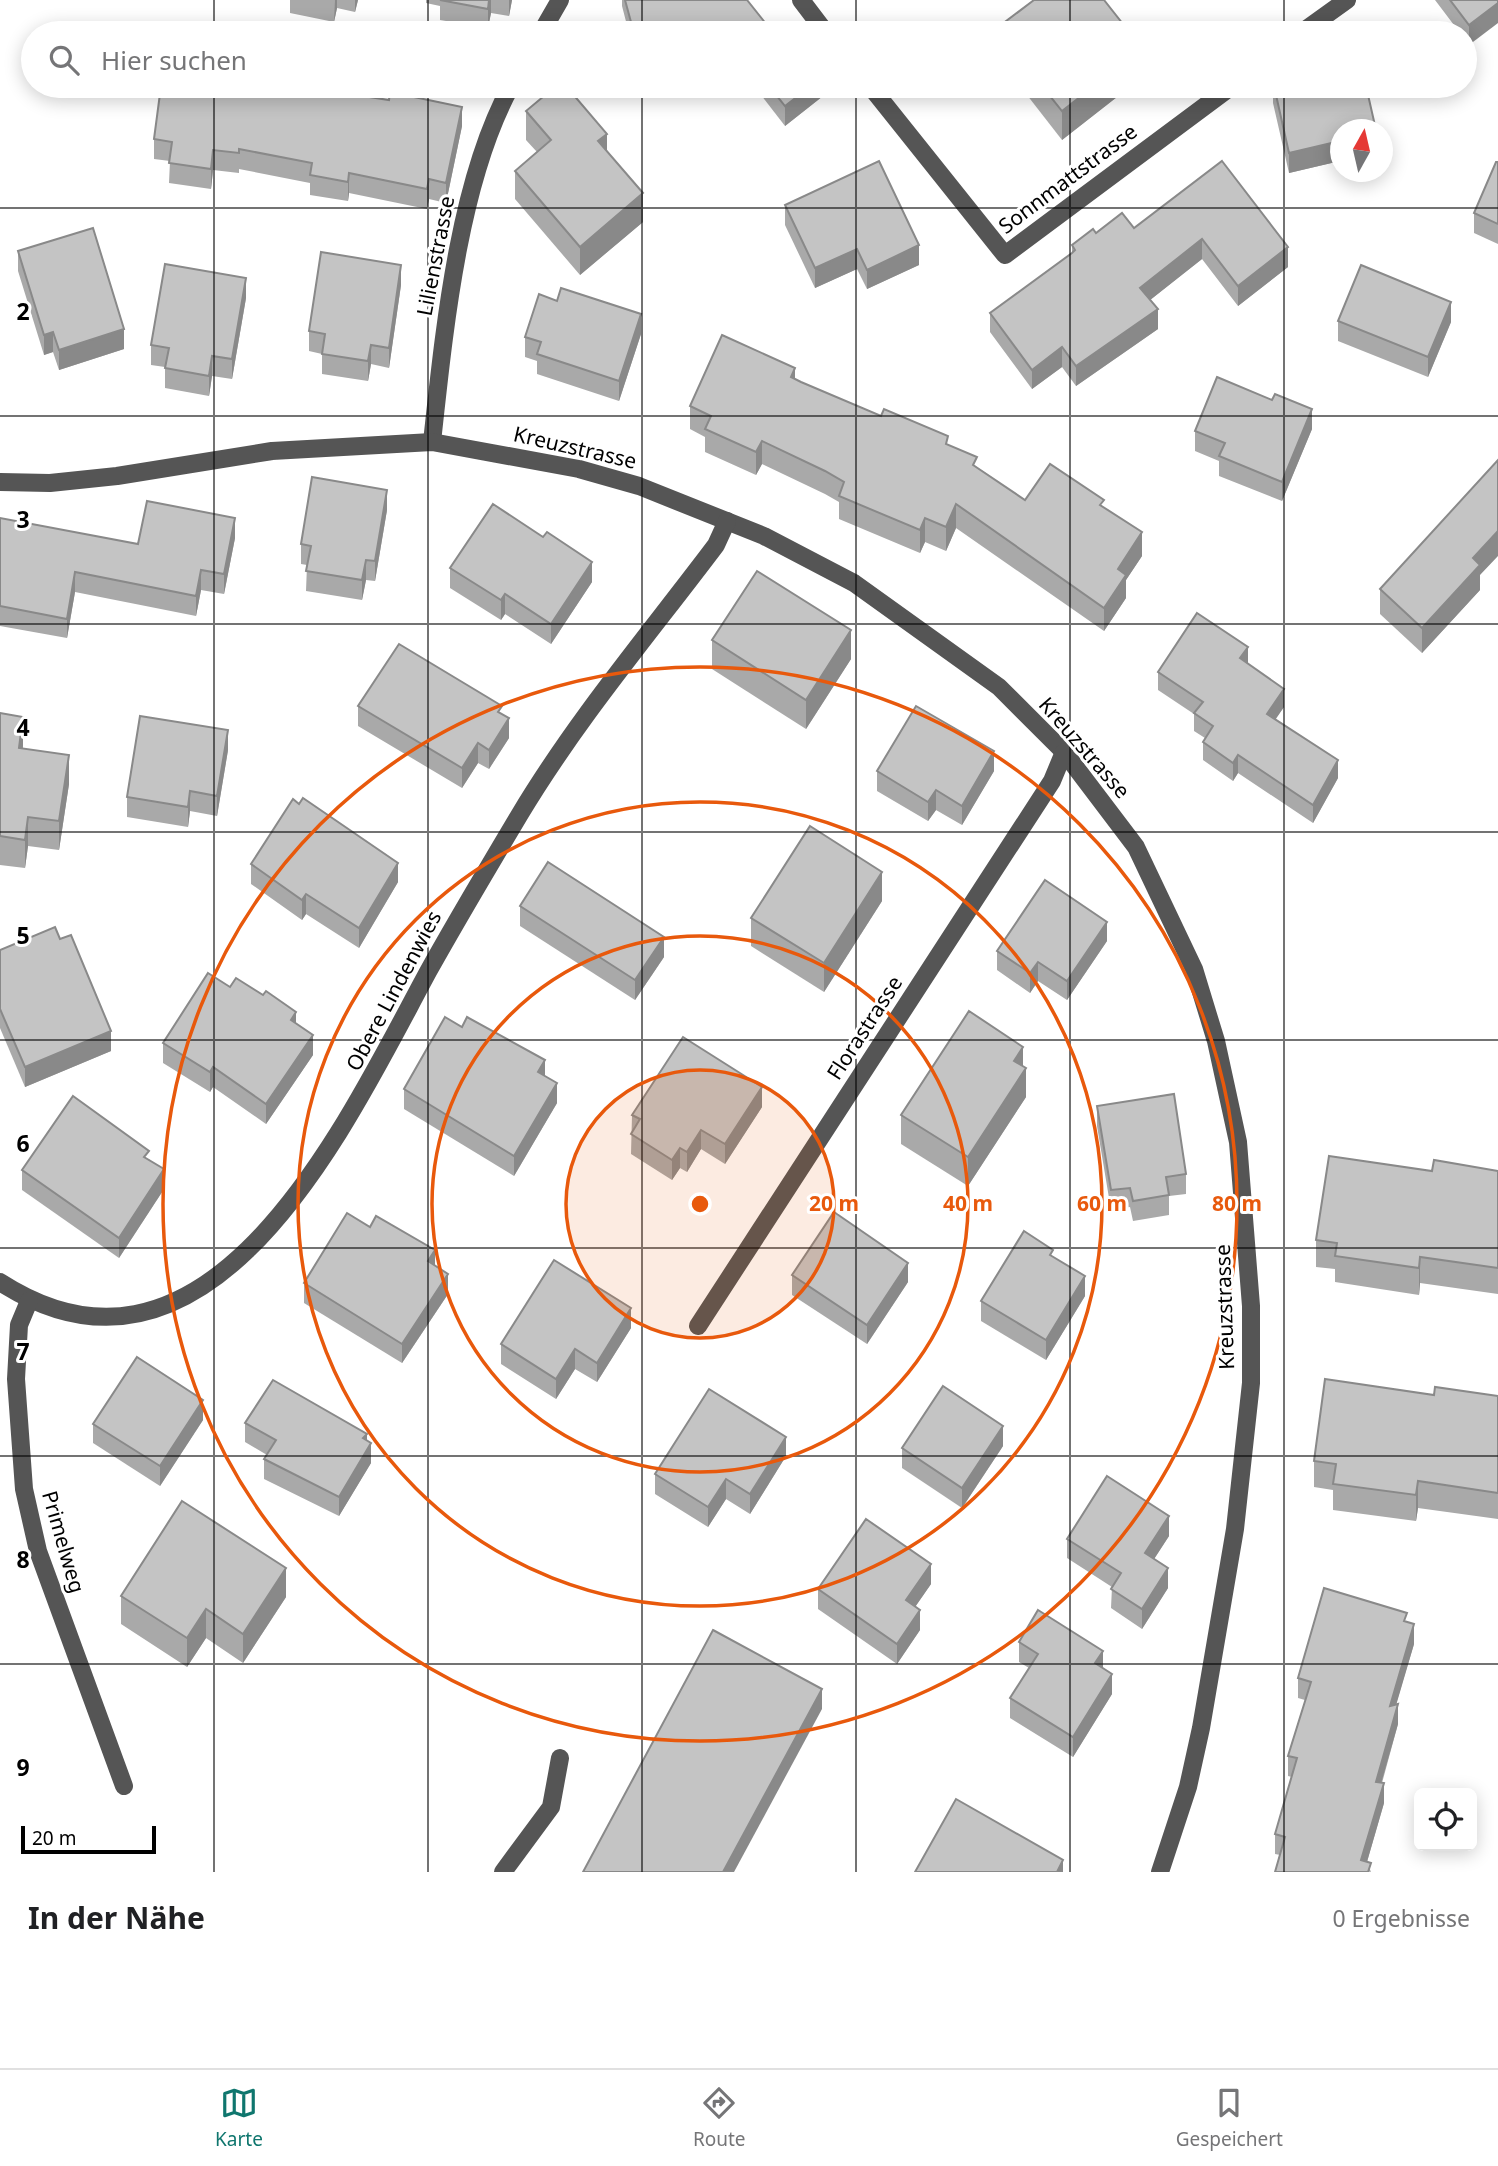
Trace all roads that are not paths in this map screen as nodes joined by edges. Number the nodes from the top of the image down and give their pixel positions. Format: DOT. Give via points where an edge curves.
graph roads {
  1 [pos="560,0"];
  2 [pos="801,0"];
  3 [pos="1348,0"];
  4 [pos="548,21"];
  5 [pos="817,21"];
  6 [pos="1318,21"];
  7 [pos="506,98"];
  8 [pos="880,98"];
  9 [pos="1216,98"];
  10 [pos="432,442"];
  11 [pos="0,482"];
  12 [pos="727,521"];
  13 [pos="1064,752"];
  14 [pos="0,1282"];
  15 [pos="29,1301"];
  16 [pos="698,1326"];
  17 [pos="560,1758"];
  18 [pos="124,1786"];
  19 [pos="503,1872"];
  20 [pos="1160,1872"];
  1 -- 4 [label="street"];
  2 -- 5 [label="street"];
  3 -- 6 [label="street"];
  7 -- 10 [label="street, Lilienstrasse" via="482,153 470,201 444,336"];
  8 -- 9 [label="street, Sonnmattstrasse" via="1005,256"];
  10 -- 11 [label="street, Kreuzstrasse" via="272,451 117,476 50,483"];
  10 -- 12 [label="street, Kreuzstrasse" via="579,469 639,486"];
  12 -- 13 [label="street, Kreuzstrasse" via="854,583 909,620 999,688"];
  12 -- 15 [label="street, Obere Lindenwies" via="716,545 545,773 324,1160 258,1239 205,1288 137,1314 71,1313"];
  13 -- 16 [label="street, Florastrasse" via="1052,781"];
  13 -- 20 [label="street, Kreuzstrasse" via="1136,847 1189,959 1216,1041 1238,1142 1251,1306 1247,1423 1235,1529 1201,1728 1188,1787"];
  14 -- 15 [label="street, Obere Lindenwies"];
  15 -- 18 [label="street, Primelweg" via="19,1325 16,1379 24,1489 38,1551"];
  17 -- 19 [label="street" via="551,1807"];
}
